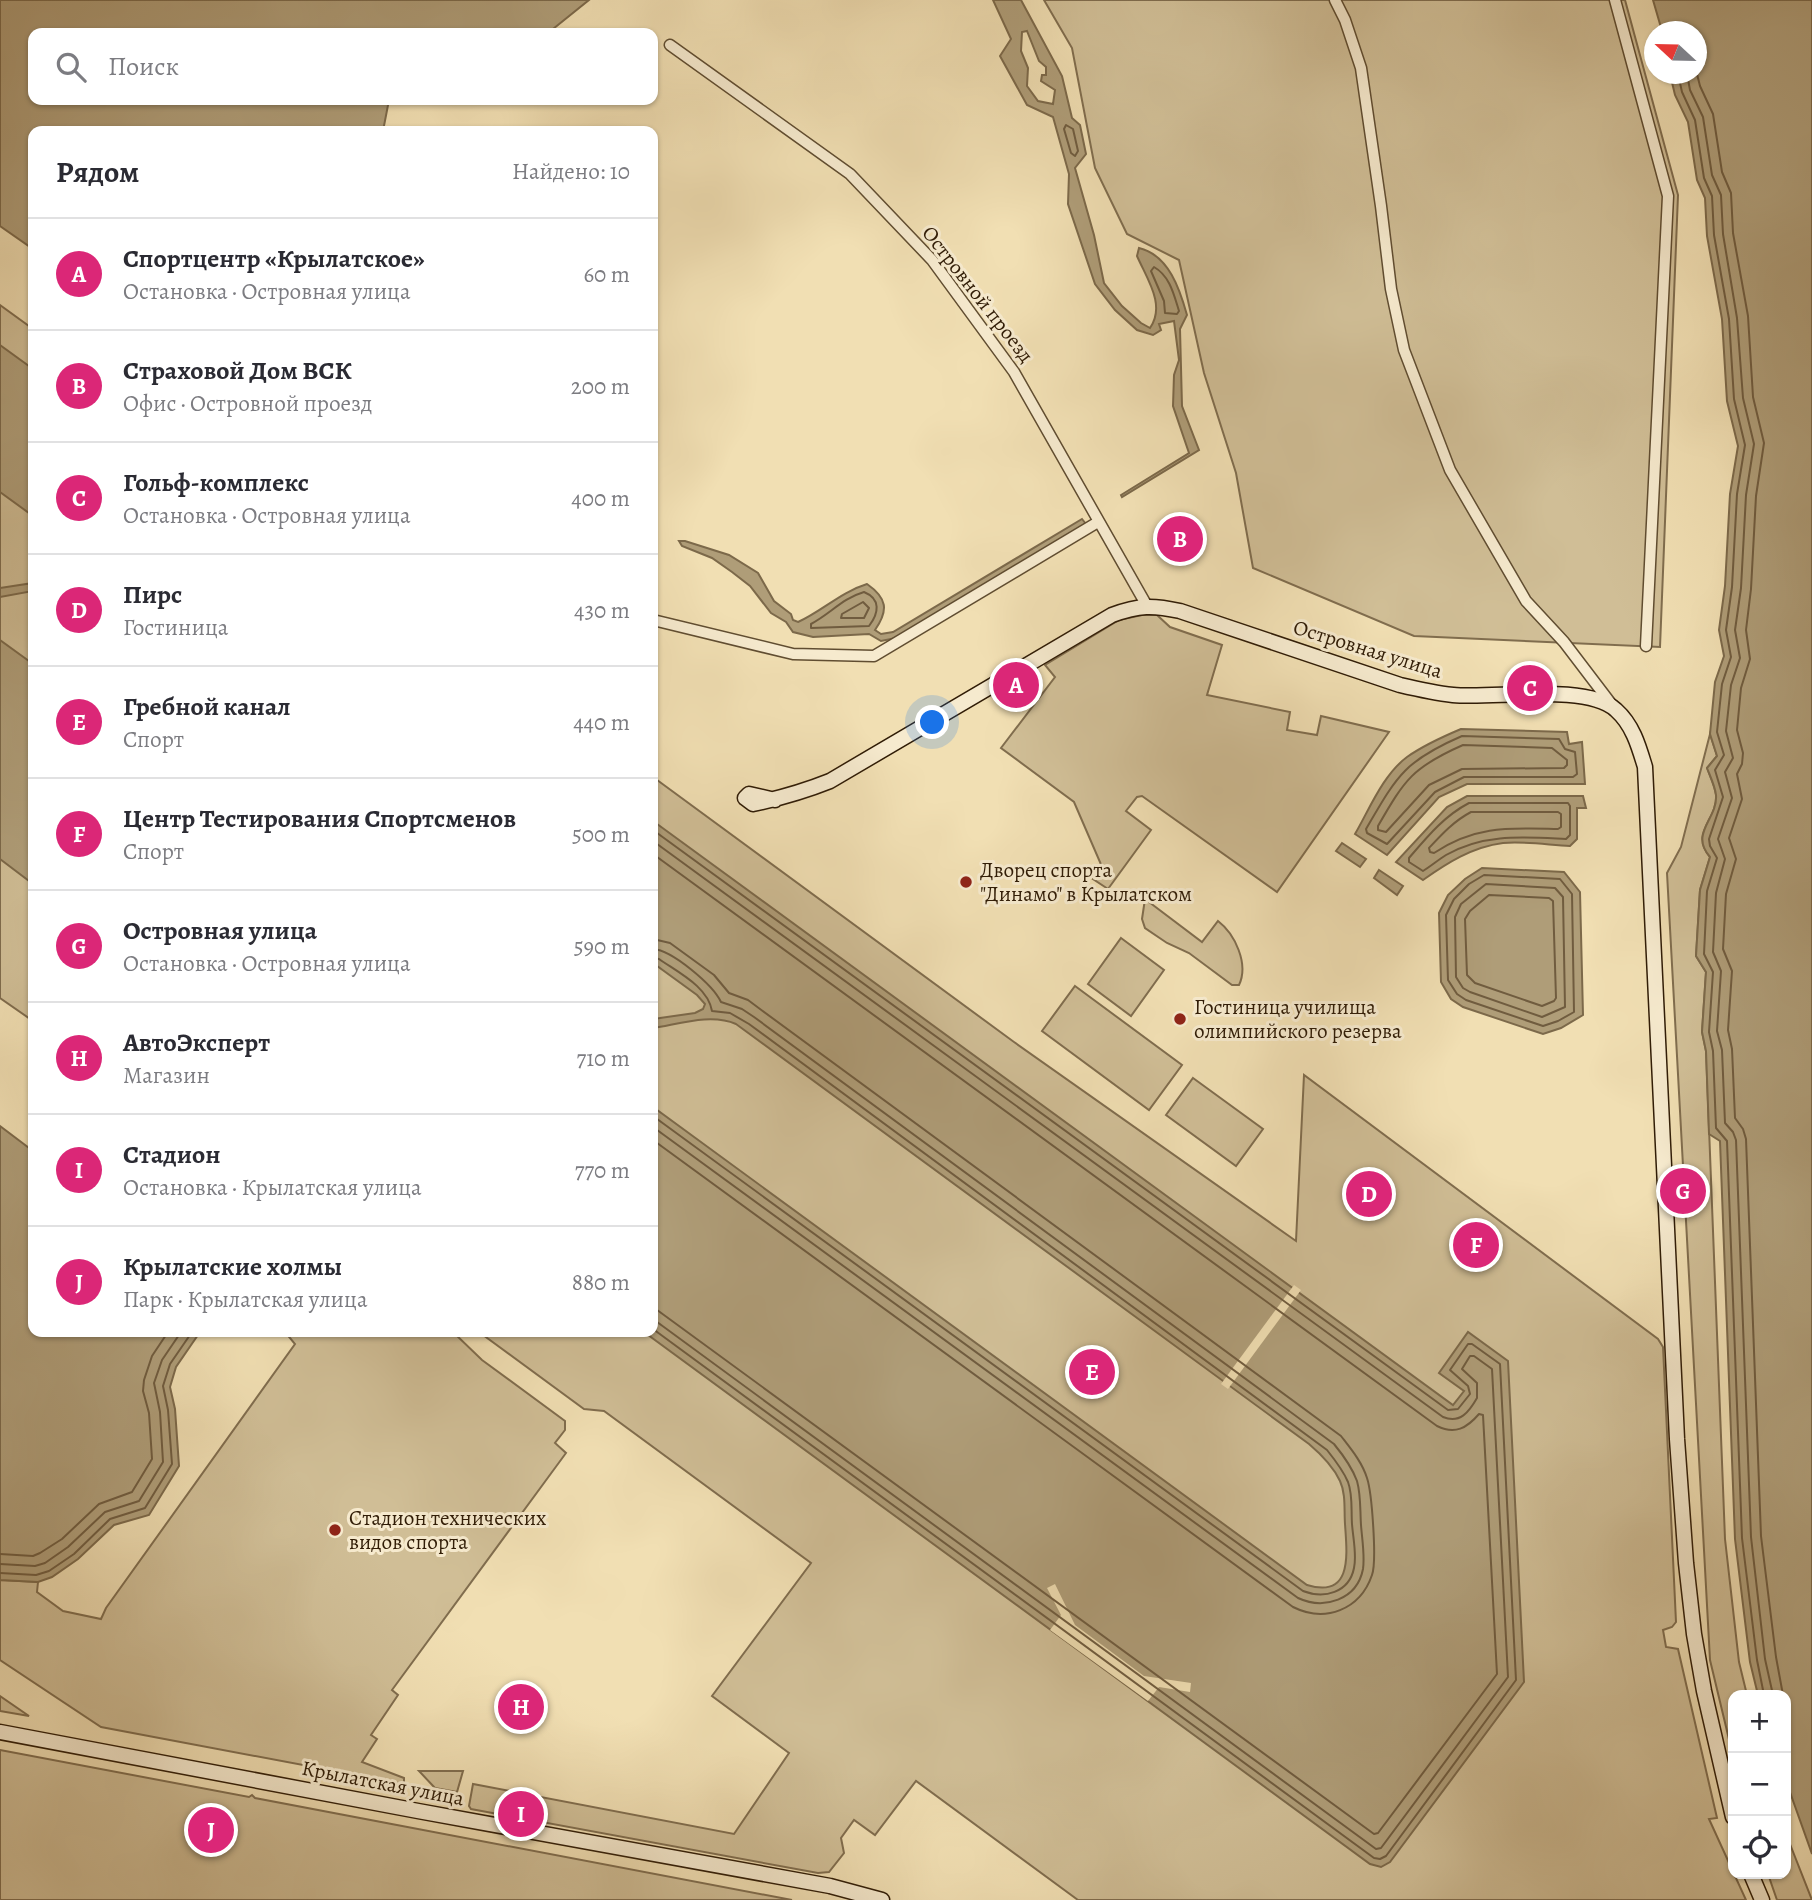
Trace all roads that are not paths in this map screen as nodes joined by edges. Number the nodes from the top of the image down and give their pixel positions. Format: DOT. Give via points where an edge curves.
graph roads {
  1 [pos="1335,0"];
  2 [pos="1615,0"];
  3 [pos="670,45"];
  4 [pos="1098,522"];
  5 [pos="1147,606"];
  6 [pos="658,621"];
  7 [pos="1646,646"];
  8 [pos="1615,708"];
  9 [pos="1640,727"];
  10 [pos="1639,746"];
  11 [pos="753,804"];
  12 [pos="0,1732"];
  13 [pos="1728,1794"];
  14 [pos="1753,1879"];
  15 [pos="882,1900"];
  16 [pos="1762,1900"];
  1 -- 8 [label="street" via="1361,68 1391,289 1404,350 1450,470 1526,601"];
  2 -- 7 [label="street" via="1668,196"];
  3 -- 4 [label="street, Островной проезд" via="850,174 932,260 1014,372"];
  4 -- 5 [label="street, Островной проезд"];
  4 -- 6 [label="street" via="874,656 793,654"];
  5 -- 8 [label="street, Островная улица" via="1180,611 1429,692 1568,695 1595,698"];
  5 -- 11 [label="street, Островная улица" via="1112,615 830,781 794,796"];
  8 -- 10 [label="street"];
  9 -- 10 [label="street"];
  10 -- 13 [label="street" via="1648,799 1686,1563 1704,1691"];
  12 -- 15 [label="street, Крылатская улица" via="830,1886"];
  14 -- 16 [label="street"];
}
